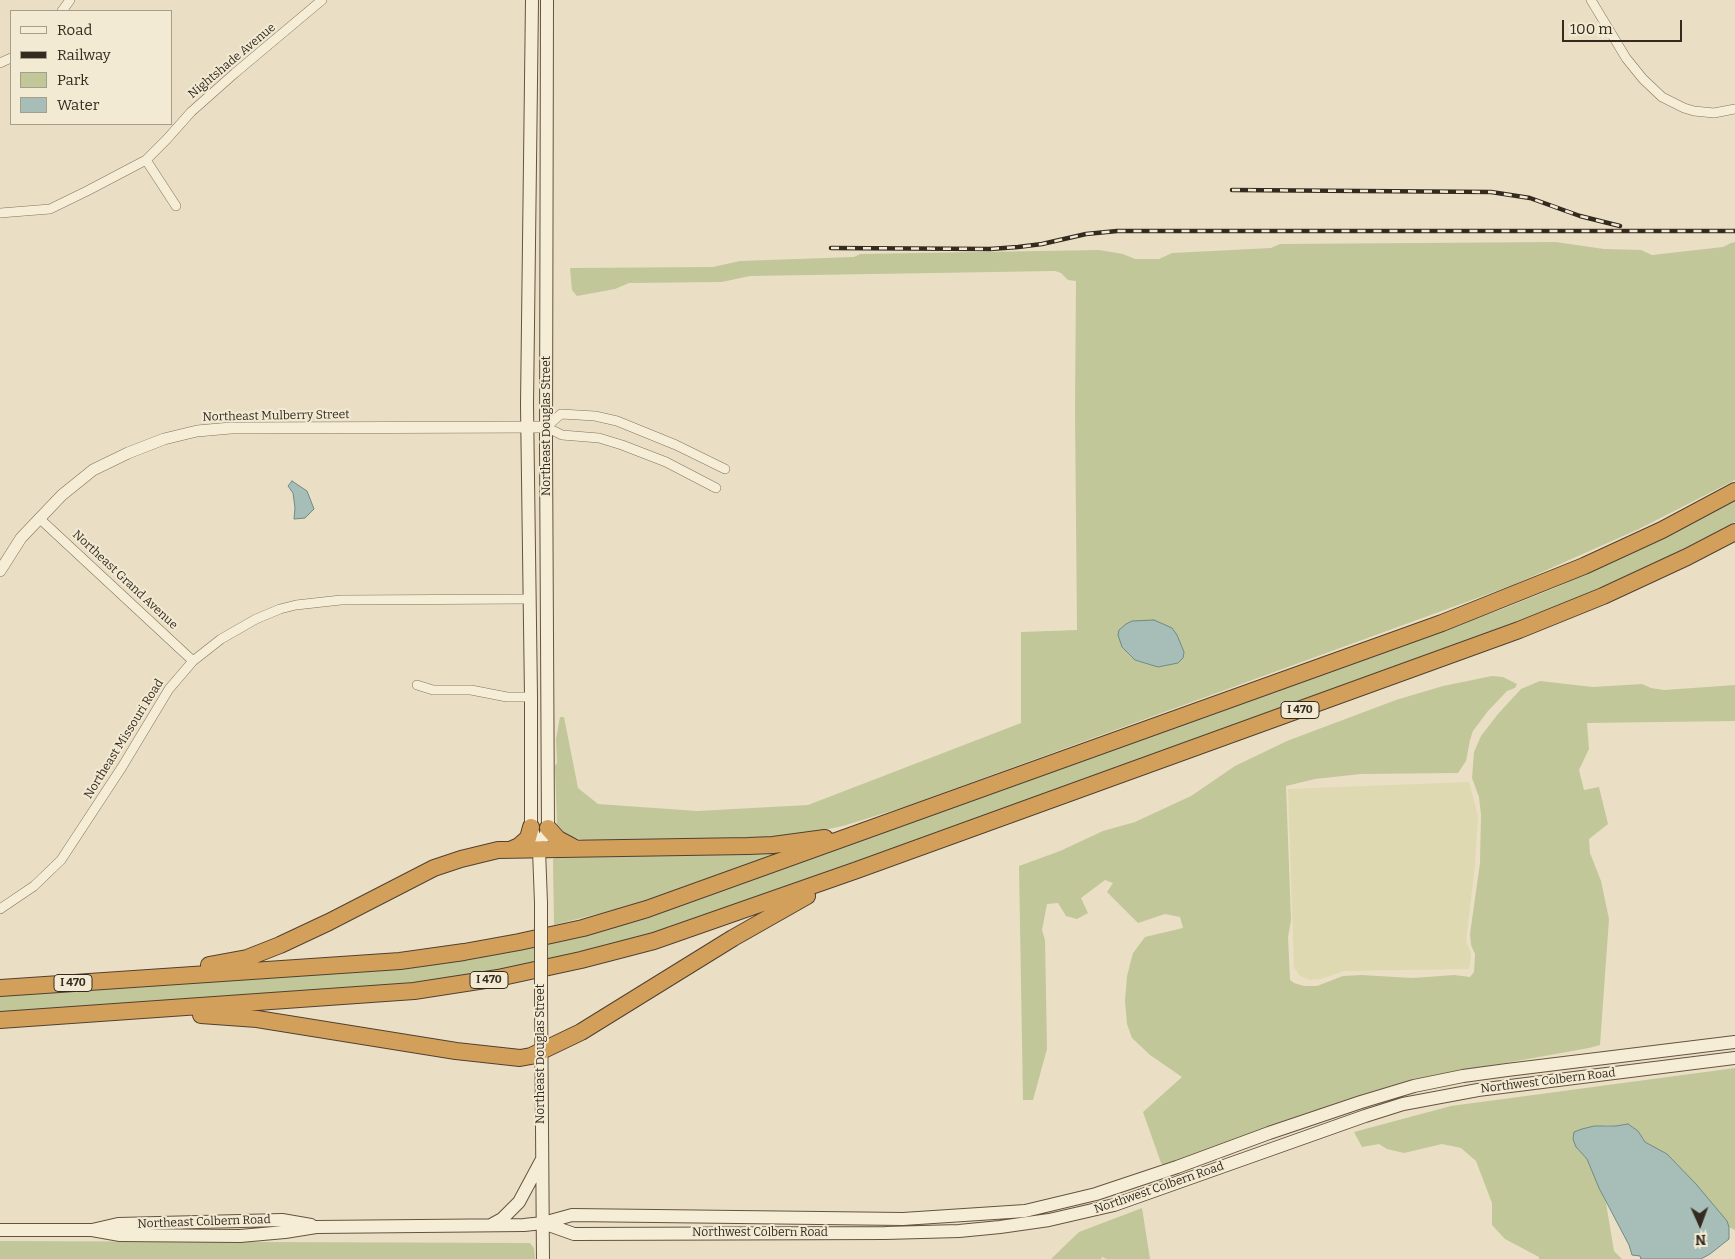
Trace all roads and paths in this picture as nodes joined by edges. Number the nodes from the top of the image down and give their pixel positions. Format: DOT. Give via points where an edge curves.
graph roads {
  1 [pos="322,0"];
  2 [pos="532,0"];
  3 [pos="547,0"];
  4 [pos="1591,0"];
  5 [pos="1735,110"];
  6 [pos="146,160"];
  7 [pos="176,206"];
  8 [pos="0,213"];
  9 [pos="528,427"];
  10 [pos="546,427"];
  11 [pos="724,469"];
  12 [pos="716,488"];
  13 [pos="1735,491"];
  14 [pos="39,518"];
  15 [pos="1735,532"];
  16 [pos="0,571"];
  17 [pos="530,599"];
  18 [pos="193,661"];
  19 [pos="417,685"];
  20 [pos="531,698"];
  21 [pos="885,824"];
  22 [pos="531,828"];
  23 [pos="548,828"];
  24 [pos="577,849"];
  25 [pos="510,850"];
  26 [pos="539,850"];
  27 [pos="857,870"];
  28 [pos="0,909"];
  29 [pos="145,978"];
  30 [pos="0,988"];
  31 [pos="106,1012"];
  32 [pos="0,1020"];
  33 [pos="1735,1042"];
  34 [pos="541,1052"];
  35 [pos="1735,1058"];
  36 [pos="542,1159"];
  37 [pos="998,1214"];
  38 [pos="543,1223"];
  39 [pos="491,1225"];
  40 [pos="383,1226"];
  41 [pos="1000,1228"];
  42 [pos="0,1230"];
  43 [pos="543,1259"];
  1 -- 6 [label="street, Nightshade Avenue" via="191,112"];
  2 -- 9 [label="main road, Northeast Douglas Street"];
  3 -- 10 [label="main road, Northeast Douglas Street"];
  4 -- 5 [label="street" via="1626,58 1662,97 1694,111"];
  6 -- 7 [label="street"];
  6 -- 8 [label="street, Nightshade Avenue" via="50,209"];
  9 -- 10 [label="street, Northeast Mulberry Street"];
  9 -- 14 [label="street, Northeast Mulberry Street" via="231,428 197,431 164,439 93,470"];
  9 -- 17 [label="main road, Northeast Douglas Street"];
  10 -- 11 [label="street" via="561,414 596,416 626,424"];
  10 -- 12 [label="street" via="562,435 598,438 622,445 666,462"];
  10 -- 23 [label="main road, Northeast Douglas Street"];
  13 -- 21 [label="highway, I 470" via="1584,566 1450,620"];
  14 -- 16 [label="street, Northeast Mulberry Street" via="21,538"];
  14 -- 18 [label="street, Northeast Grand Avenue"];
  15 -- 27 [label="highway, I 470" via="1603,596 1519,630"];
  17 -- 18 [label="street, Northeast Missouri Road" via="341,600 296,605 258,618 221,639"];
  17 -- 20 [label="main road, Northeast Douglas Street"];
  18 -- 28 [label="street, Northeast Missouri Road" via="169,689 61,860 34,886"];
  19 -- 20 [label="street" via="433,690 471,690 500,697"];
  20 -- 22 [label="main road, Northeast Douglas Street"];
  21 -- 24 [label="highway" via="819,839 773,845"];
  21 -- 29 [label="highway, I 470" via="647,908 583,928 519,942 400,961"];
  22 -- 25 [label="highway" via="528,838"];
  22 -- 26 [label="main road, Northeast Douglas Street"];
  23 -- 24 [label="highway" via="558,839"];
  23 -- 26 [label="main road, Northeast Douglas Street"];
  24 -- 26 [label="highway"];
  25 -- 26 [label="highway"];
  25 -- 29 [label="highway" via="471,856 434,868 329,922 247,958"];
  26 -- 34 [label="main road, Northeast Douglas Street, bridge"];
  27 -- 31 [label="highway, I 470" via="654,941 498,978 414,991"];
  27 -- 34 [label="highway" via="733,938 581,1032"];
  29 -- 30 [label="highway, I 470"];
  31 -- 32 [label="highway, I 470"];
  31 -- 34 [label="highway" via="224,1016 485,1055 520,1058"];
  33 -- 37 [label="main road, Northwest Colbern Road" via="1414,1086 1269,1132 1096,1194"];
  34 -- 36 [label="main road, Northeast Douglas Street"];
  35 -- 41 [label="main road, Northwest Colbern Road" via="1478,1090 1403,1104 1114,1205"];
  36 -- 38 [label="main road, Northeast Douglas Street"];
  36 -- 39 [label="main road" via="519,1202"];
  37 -- 38 [label="main road, Northwest Colbern Road" via="903,1219 572,1215"];
  37 -- 41 [label="main road"];
  38 -- 39 [label="main road, Northwest Colbern Road"];
  38 -- 41 [label="main road, Northwest Colbern Road" via="574,1234 894,1232"];
  38 -- 43 [label="main road, Northeast Douglas Street"];
  39 -- 40 [label="main road, Northwest Colbern Road"];
  40 -- 42 [label="main road, Northeast Colbern Road" via="316,1227 240,1236"];
}
